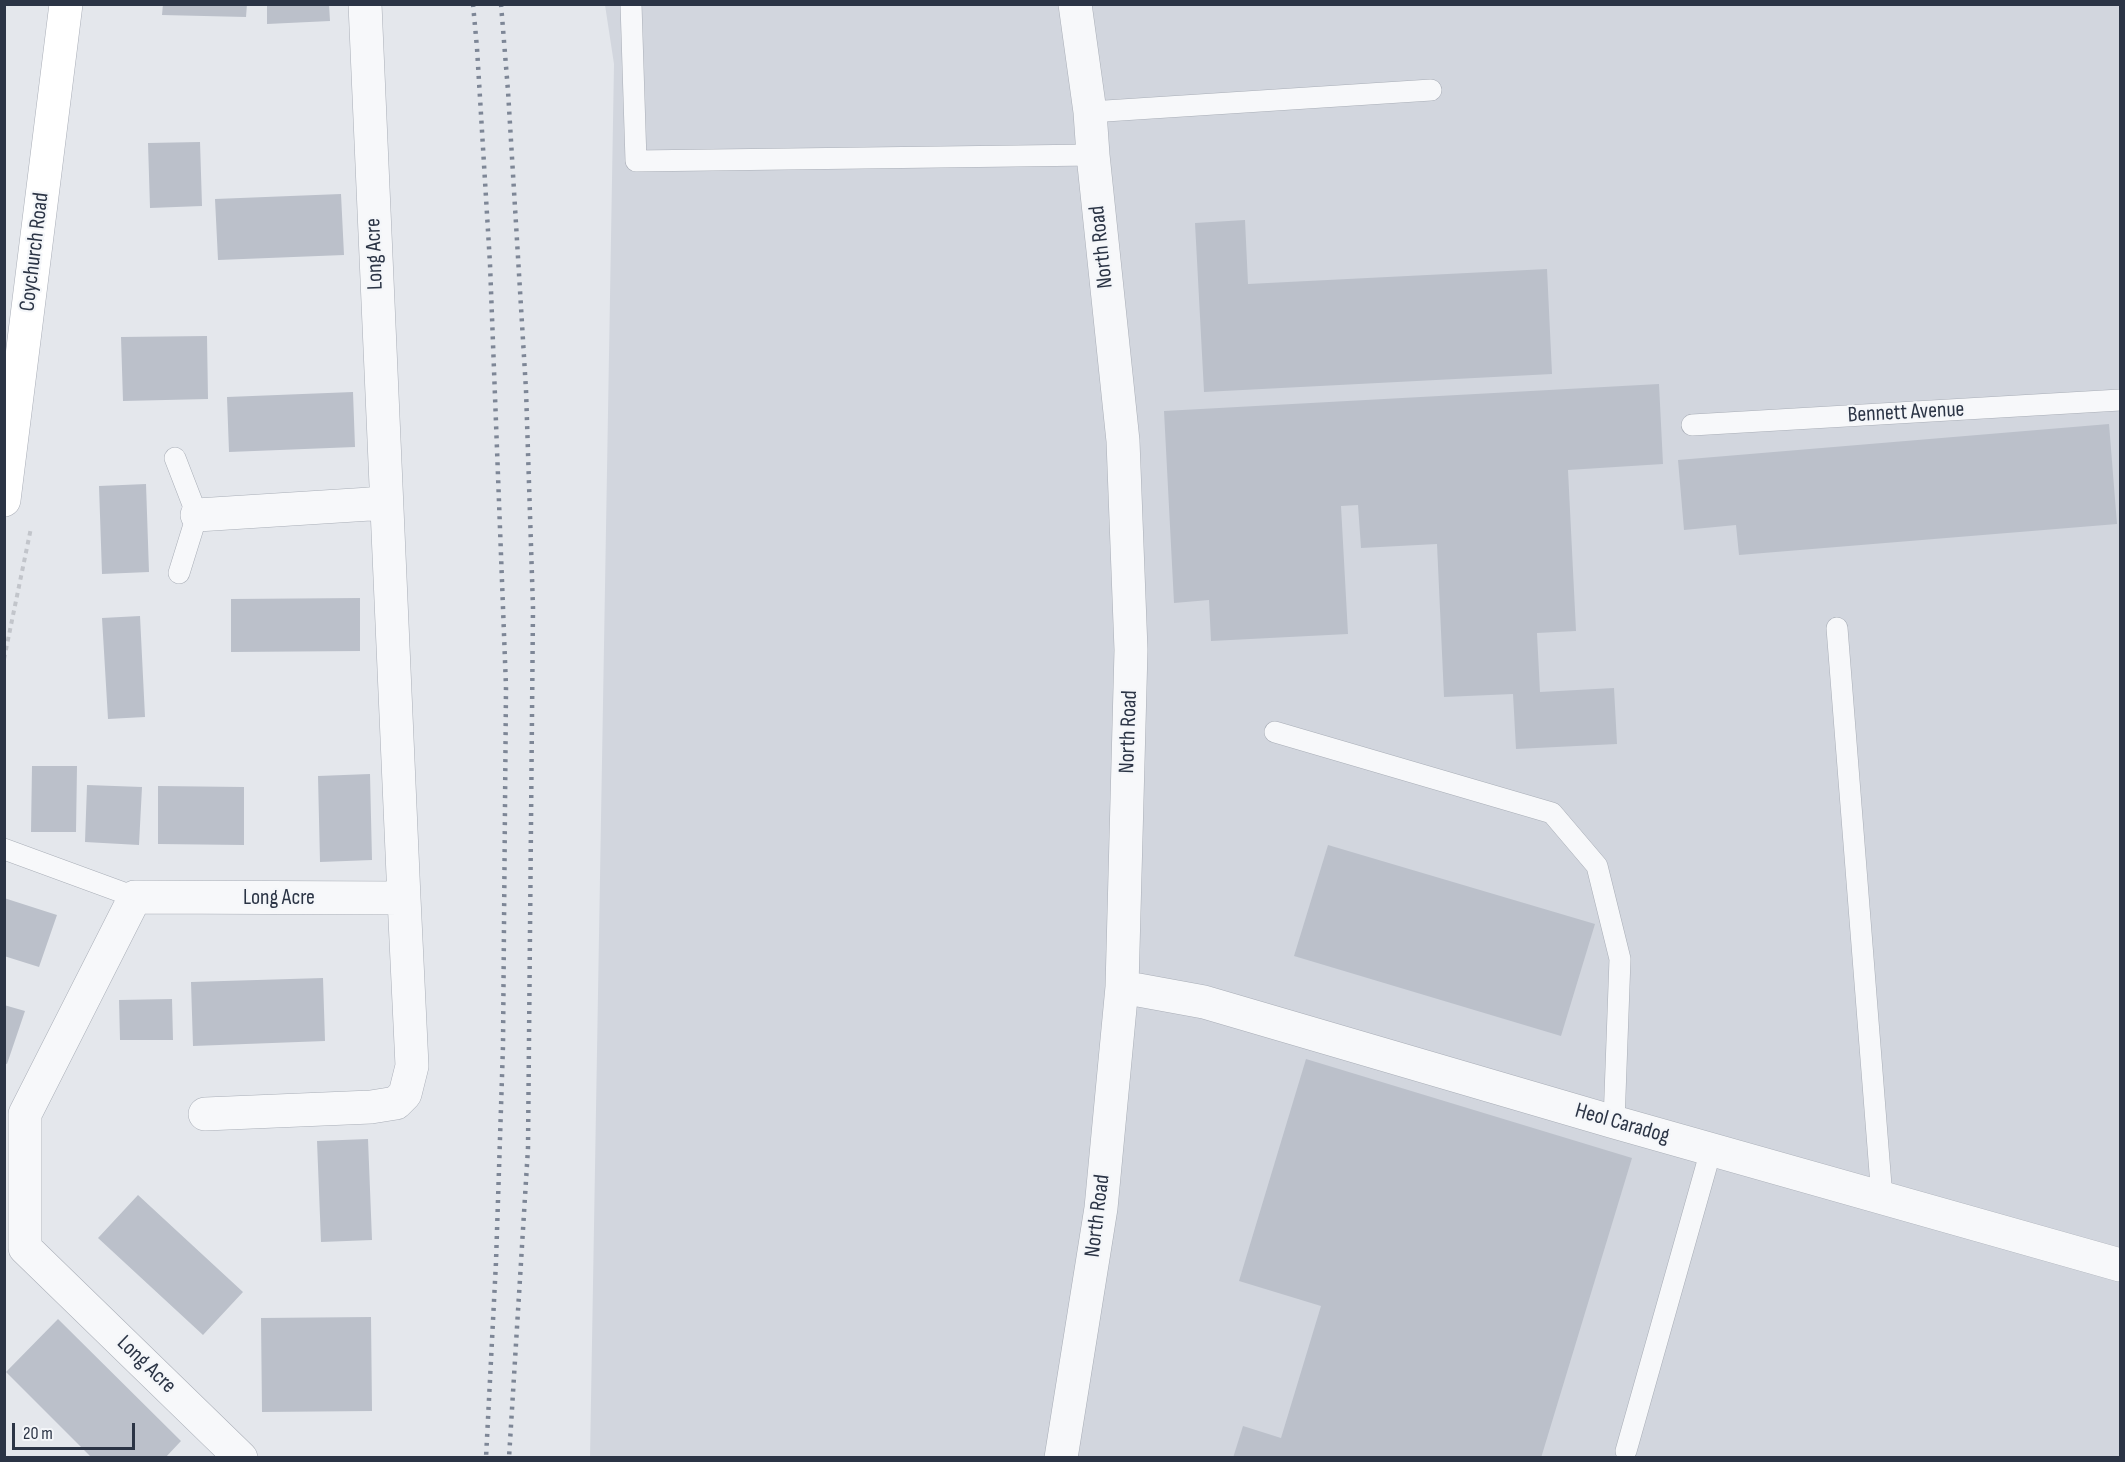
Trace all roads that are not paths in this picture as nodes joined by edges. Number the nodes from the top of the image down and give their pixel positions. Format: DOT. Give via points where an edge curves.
graph roads {
  1 [pos="66,4"];
  2 [pos="365,4"];
  3 [pos="631,4"];
  4 [pos="1075,4"];
  5 [pos="1431,90"];
  6 [pos="1090,112"];
  7 [pos="1093,155"];
  8 [pos="2121,400"];
  9 [pos="1692,425"];
  10 [pos="175,458"];
  11 [pos="4,500"];
  12 [pos="386,503"];
  13 [pos="197,515"];
  14 [pos="179,573"];
  15 [pos="1837,628"];
  16 [pos="1275,732"];
  17 [pos="4,849"];
  18 [pos="135,897"];
  19 [pos="404,898"];
  20 [pos="1122,987"];
  21 [pos="205,1114"];
  22 [pos="1614,1122"];
  23 [pos="1711,1150"];
  24 [pos="1882,1198"];
  25 [pos="15,1257"];
  26 [pos="2121,1265"];
  27 [pos="1626,1451"];
  28 [pos="241,1458"];
  29 [pos="1061,1458"];
  1 -- 11 [label="main road, Coychurch Road"];
  2 -- 12 [label="street, Long Acre"];
  3 -- 7 [label="lane" via="636,161"];
  4 -- 6 [label="street, North Road"];
  5 -- 6 [label="lane"];
  6 -- 7 [label="street, North Road"];
  7 -- 20 [label="street, North Road" via="1123,441 1131,650"];
  8 -- 9 [label="lane, Bennett Avenue"];
  10 -- 13 [label="lane"];
  12 -- 13 [label="street"];
  12 -- 19 [label="street, Long Acre"];
  13 -- 14 [label="lane"];
  15 -- 24 [label="lane"];
  16 -- 22 [label="lane" via="1552,813 1597,866 1620,958"];
  17 -- 18 [label="lane"];
  18 -- 19 [label="street, Long Acre"];
  18 -- 25 [label="street, Long Acre" via="25,1114"];
  19 -- 21 [label="street" via="412,1066 405,1094 396,1103 371,1107"];
  20 -- 22 [label="street, Heol Caradog" via="1204,1002"];
  20 -- 29 [label="street, North Road" via="1101,1208"];
  22 -- 23 [label="street, Heol Caradog"];
  23 -- 24 [label="street, Heol Caradog"];
  23 -- 27 [label="lane"];
  24 -- 26 [label="street, Heol Caradog"];
  25 -- 28 [label="street, Long Acre"];
}
